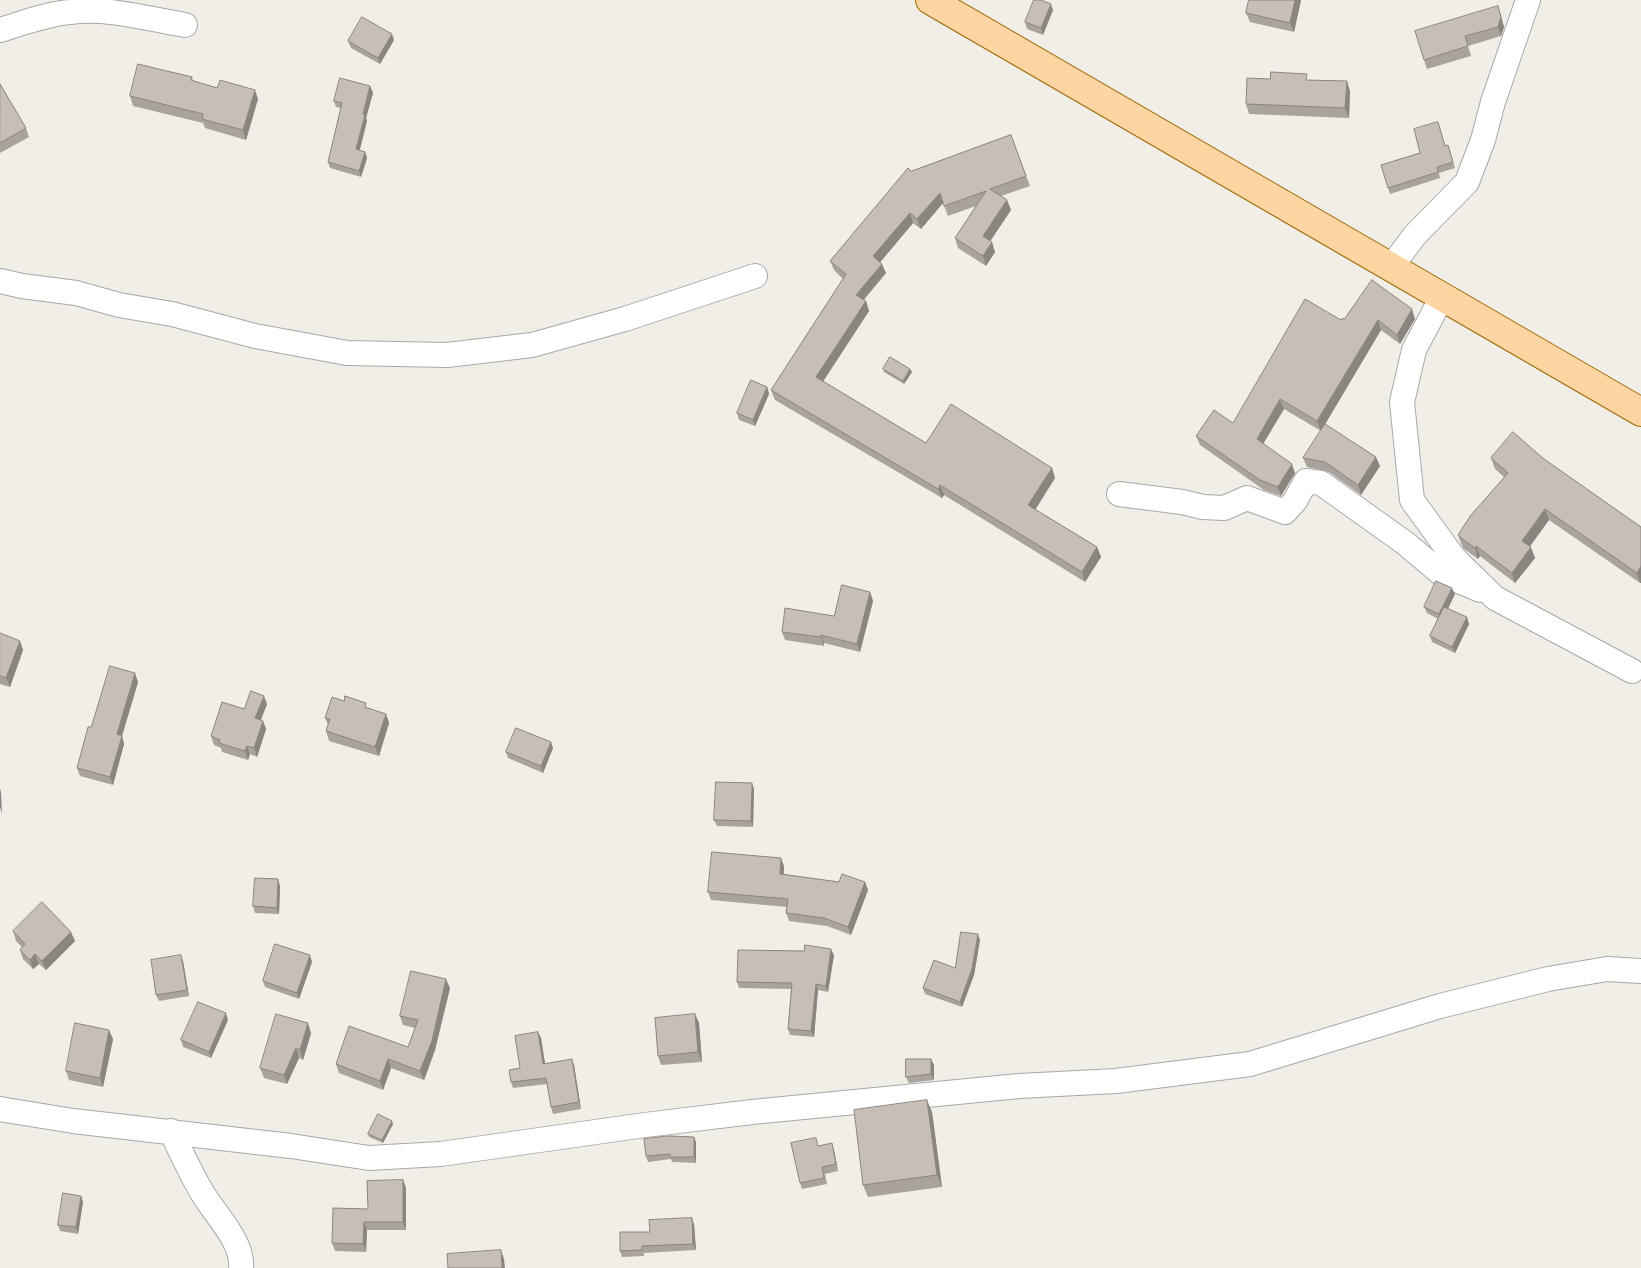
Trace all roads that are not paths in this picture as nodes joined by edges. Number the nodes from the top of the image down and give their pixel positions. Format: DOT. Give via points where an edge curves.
graph roads {
  1 [pos="930,0"];
  2 [pos="1528,0"];
  3 [pos="184,25"];
  4 [pos="0,30"];
  5 [pos="1391,267"];
  6 [pos="755,276"];
  7 [pos="0,281"];
  8 [pos="1442,297"];
  9 [pos="1641,412"];
  10 [pos="1119,494"];
  11 [pos="1495,598"];
  12 [pos="1632,671"];
  13 [pos="1641,972"];
  14 [pos="0,1109"];
  15 [pos="171,1131"];
  16 [pos="241,1268"];
  1 -- 5 [label="main road"];
  2 -- 5 [label="street" via="1467,182 1415,235"];
  3 -- 4 [label="street" via="108,12 72,11"];
  5 -- 8 [label="main road"];
  6 -- 7 [label="street" via="532,345 447,355 347,353 255,336 76,293"];
  8 -- 9 [label="main road"];
  8 -- 11 [label="street" via="1414,350 1402,402 1412,500 1454,558"];
  10 -- 11 [label="street" via="1224,508 1247,498 1285,512 1306,481 1320,483 1405,543 1442,574"];
  11 -- 12 [label="street"];
  13 -- 15 [label="street" via="1607,969 1548,979 1440,1006 1250,1064 1116,1081 1019,1086 752,1112 432,1155 369,1158"];
  14 -- 15 [label="street" via="73,1121"];
  15 -- 16 [label="street" via="202,1193 238,1248"];
}
